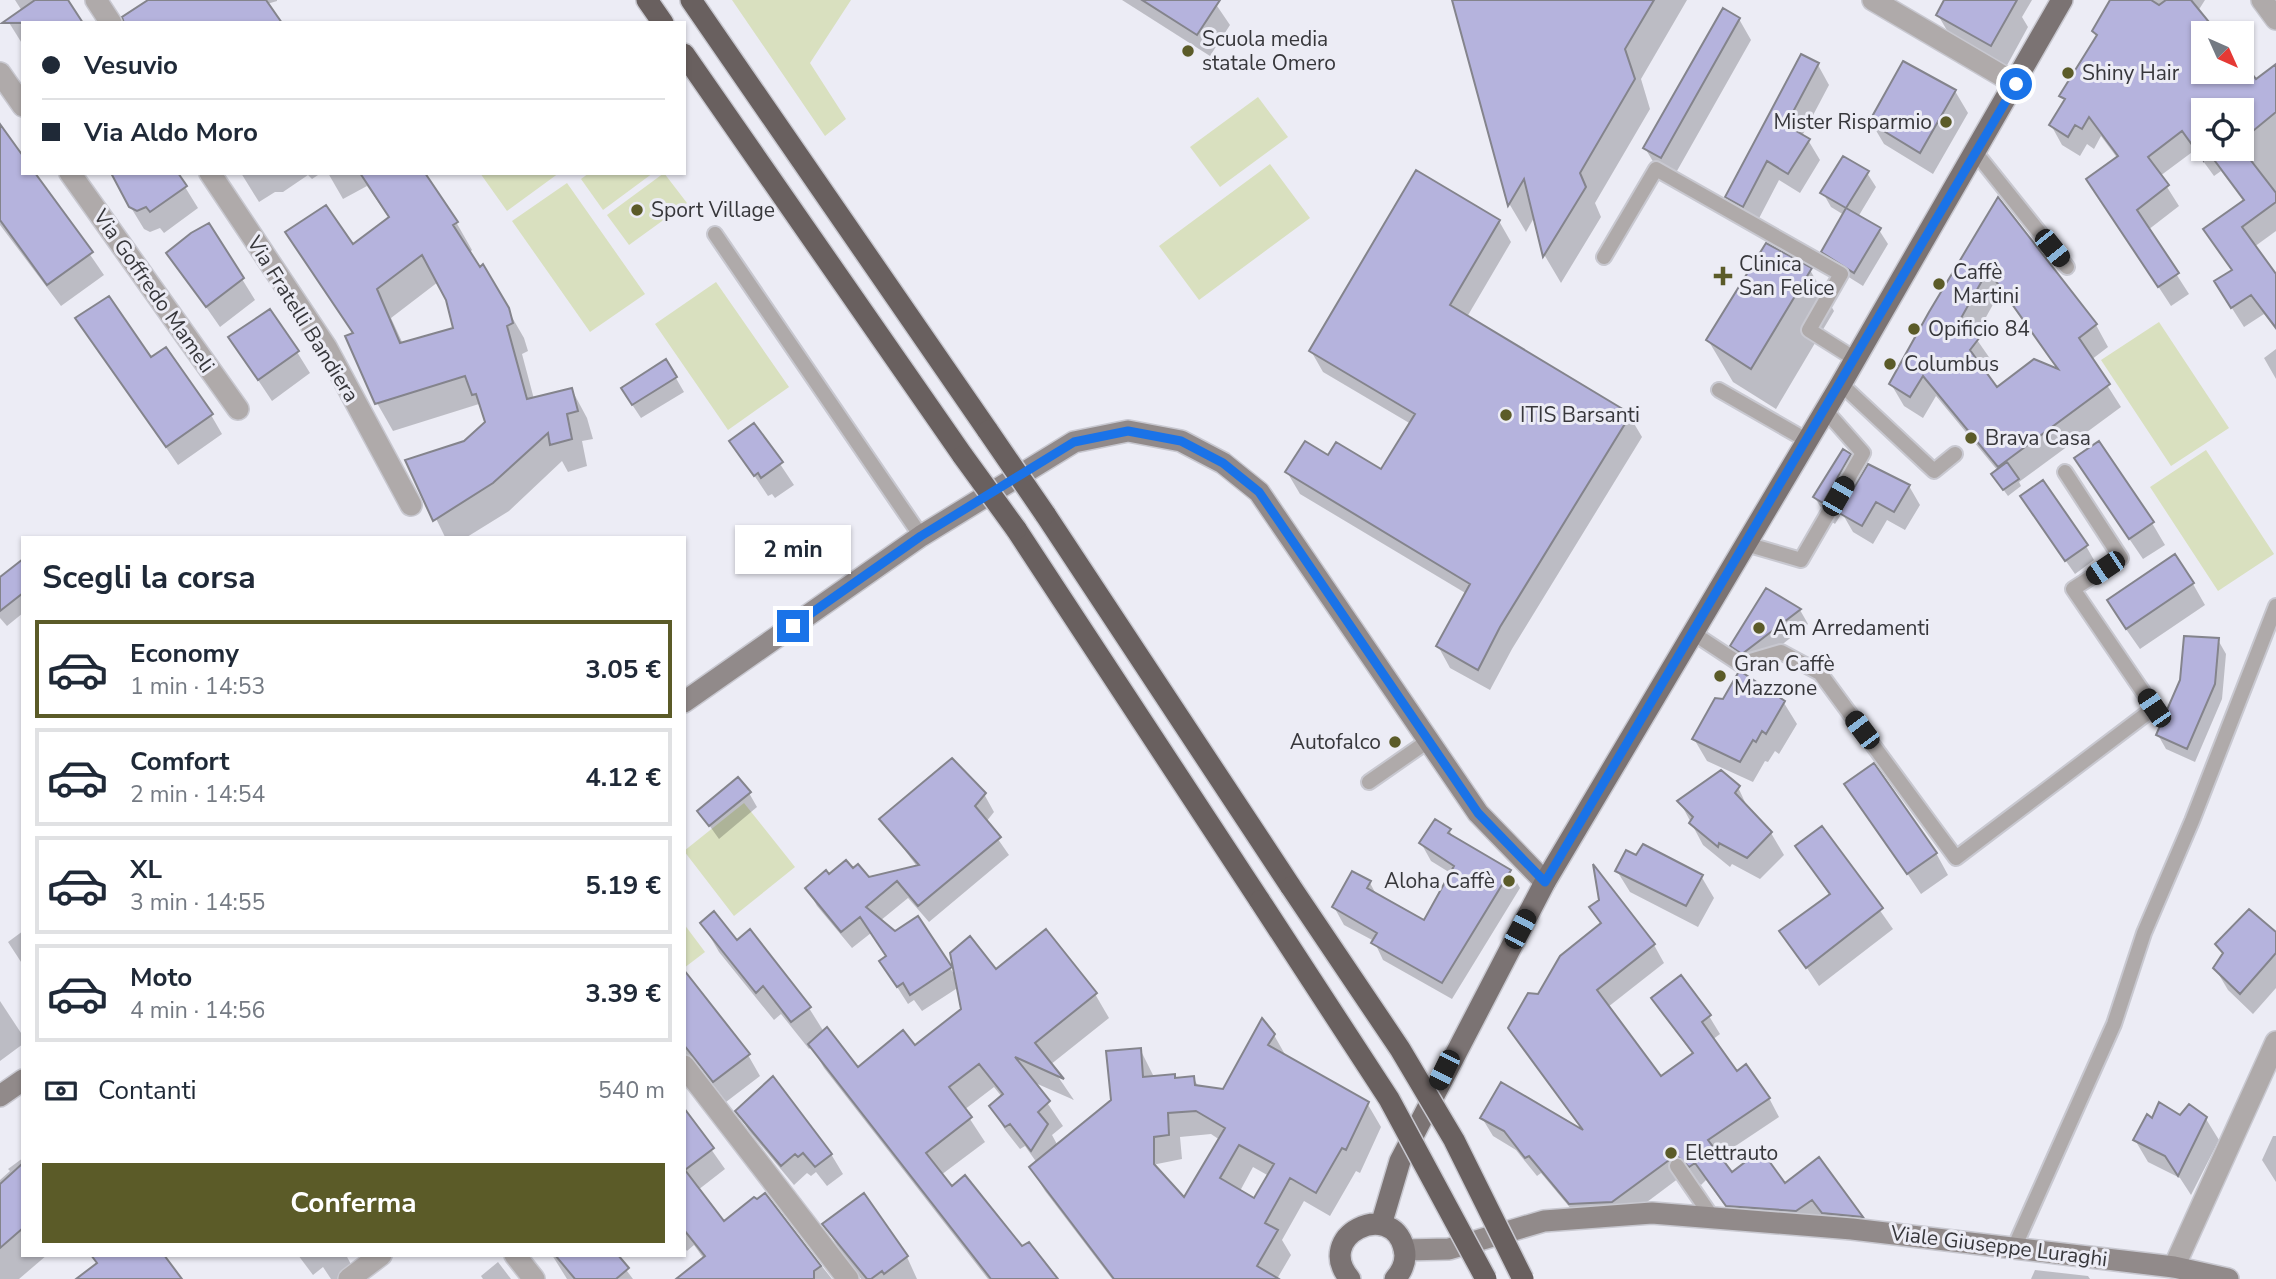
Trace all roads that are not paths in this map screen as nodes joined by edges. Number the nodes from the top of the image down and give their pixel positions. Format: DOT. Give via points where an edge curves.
graph roads {
  1 [pos="96,0"];
  2 [pos="647,0"];
  3 [pos="691,0"];
  4 [pos="1873,0"];
  5 [pos="2062,0"];
  6 [pos="2262,0"];
  7 [pos="2276,19"];
  8 [pos="110,21"];
  9 [pos="662,21"];
  10 [pos="686,57"];
  11 [pos="0,73"];
  12 [pos="2016,84"];
  13 [pos="21,103"];
  14 [pos="1976,153"];
  15 [pos="71,175"];
  16 [pos="211,175"];
  17 [pos="715,234"];
  18 [pos="1604,257"];
  19 [pos="2067,267"];
  20 [pos="1856,359"];
  21 [pos="1841,384"];
  22 [pos="1719,390"];
  23 [pos="238,410"];
  24 [pos="1825,410"];
  25 [pos="1808,440"];
  26 [pos="1955,454"];
  27 [pos="2065,472"];
  28 [pos="411,505"];
  29 [pos="921,536"];
  30 [pos="1746,544"];
  31 [pos="2276,606"];
  32 [pos="1693,633"];
  33 [pos="686,701"];
  34 [pos="1427,741"];
  35 [pos="1369,782"];
  36 [pos="1545,882"];
  37 [pos="2276,1042"];
  38 [pos="686,1069"];
  39 [pos="21,1081"];
  40 [pos="0,1096"];
  41 [pos="1677,1166"];
  42 [pos="1712,1217"];
  43 [pos="1381,1225"];
  44 [pos="2014,1248"];
  45 [pos="1404,1250"];
  46 [pos="378,1257"];
  47 [pos="516,1257"];
  48 [pos="2174,1267"];
  49 [pos="349,1279"];
  50 [pos="534,1279"];
  51 [pos="848,1279"];
  52 [pos="1350,1279"];
  53 [pos="1395,1279"];
  54 [pos="1486,1279"];
  55 [pos="1524,1279"];
  56 [pos="2228,1279"];
  1 -- 8 [label="street"];
  2 -- 9 [label="highway"];
  3 -- 55 [label="highway, bridge" via="1045,514 1399,1049 1447,1129"];
  4 -- 12 [label="street"];
  5 -- 12 [label="main road"];
  6 -- 7 [label="street"];
  10 -- 54 [label="highway, bridge" via="1016,529 1261,901 1389,1099"];
  11 -- 13 [label="street"];
  12 -- 14 [label="main road"];
  14 -- 19 [label="lane"];
  14 -- 20 [label="main road"];
  15 -- 23 [label="street, Via Goffredo Mameli"];
  16 -- 28 [label="street, Via Fratelli Bandiera" via="326,347"];
  17 -- 29 [label="lane"];
  18 -- 20 [label="lane" via="1656,169 1841,274 1809,330"];
  20 -- 21 [label="main road"];
  21 -- 24 [label="main road"];
  21 -- 26 [label="lane" via="1934,471"];
  22 -- 25 [label="lane"];
  24 -- 25 [label="main road"];
  24 -- 30 [label="lane" via="1863,453 1801,560"];
  25 -- 30 [label="main road"];
  27 -- 32 [label="lane" via="2120,558 2073,589 2154,708 1956,858 1820,673 1781,653 1740,664"];
  29 -- 33 [label="street"];
  29 -- 34 [label="street" via="1074,442 1128,431 1181,441 1223,463 1259,492"];
  30 -- 32 [label="main road"];
  31 -- 44 [label="lane" via="2144,933 2114,1024"];
  32 -- 36 [label="main road"];
  34 -- 35 [label="lane"];
  34 -- 36 [label="street" via="1478,813"];
  36 -- 43 [label="main road" via="1399,1161"];
  37 -- 48 [label="street"];
  38 -- 51 [label="street"];
  39 -- 40 [label="street"];
  41 -- 42 [label="lane"];
  42 -- 44 [label="street, Viale Giuseppe Luraghi"];
  42 -- 45 [label="street, Viale Giuseppe Luraghi" via="1651,1213 1578,1217 1544,1221 1449,1249"];
  43 -- 45 [label="main road" via="1396,1234"];
  43 -- 52 [label="main road" via="1360,1227 1344,1241 1341,1262"];
  44 -- 48 [label="street, Viale Giuseppe Luraghi"];
  45 -- 53 [label="main road" via="1403,1268"];
  46 -- 49 [label="street"];
  47 -- 50 [label="street"];
  48 -- 56 [label="street, Viale Giuseppe Luraghi"];
}
